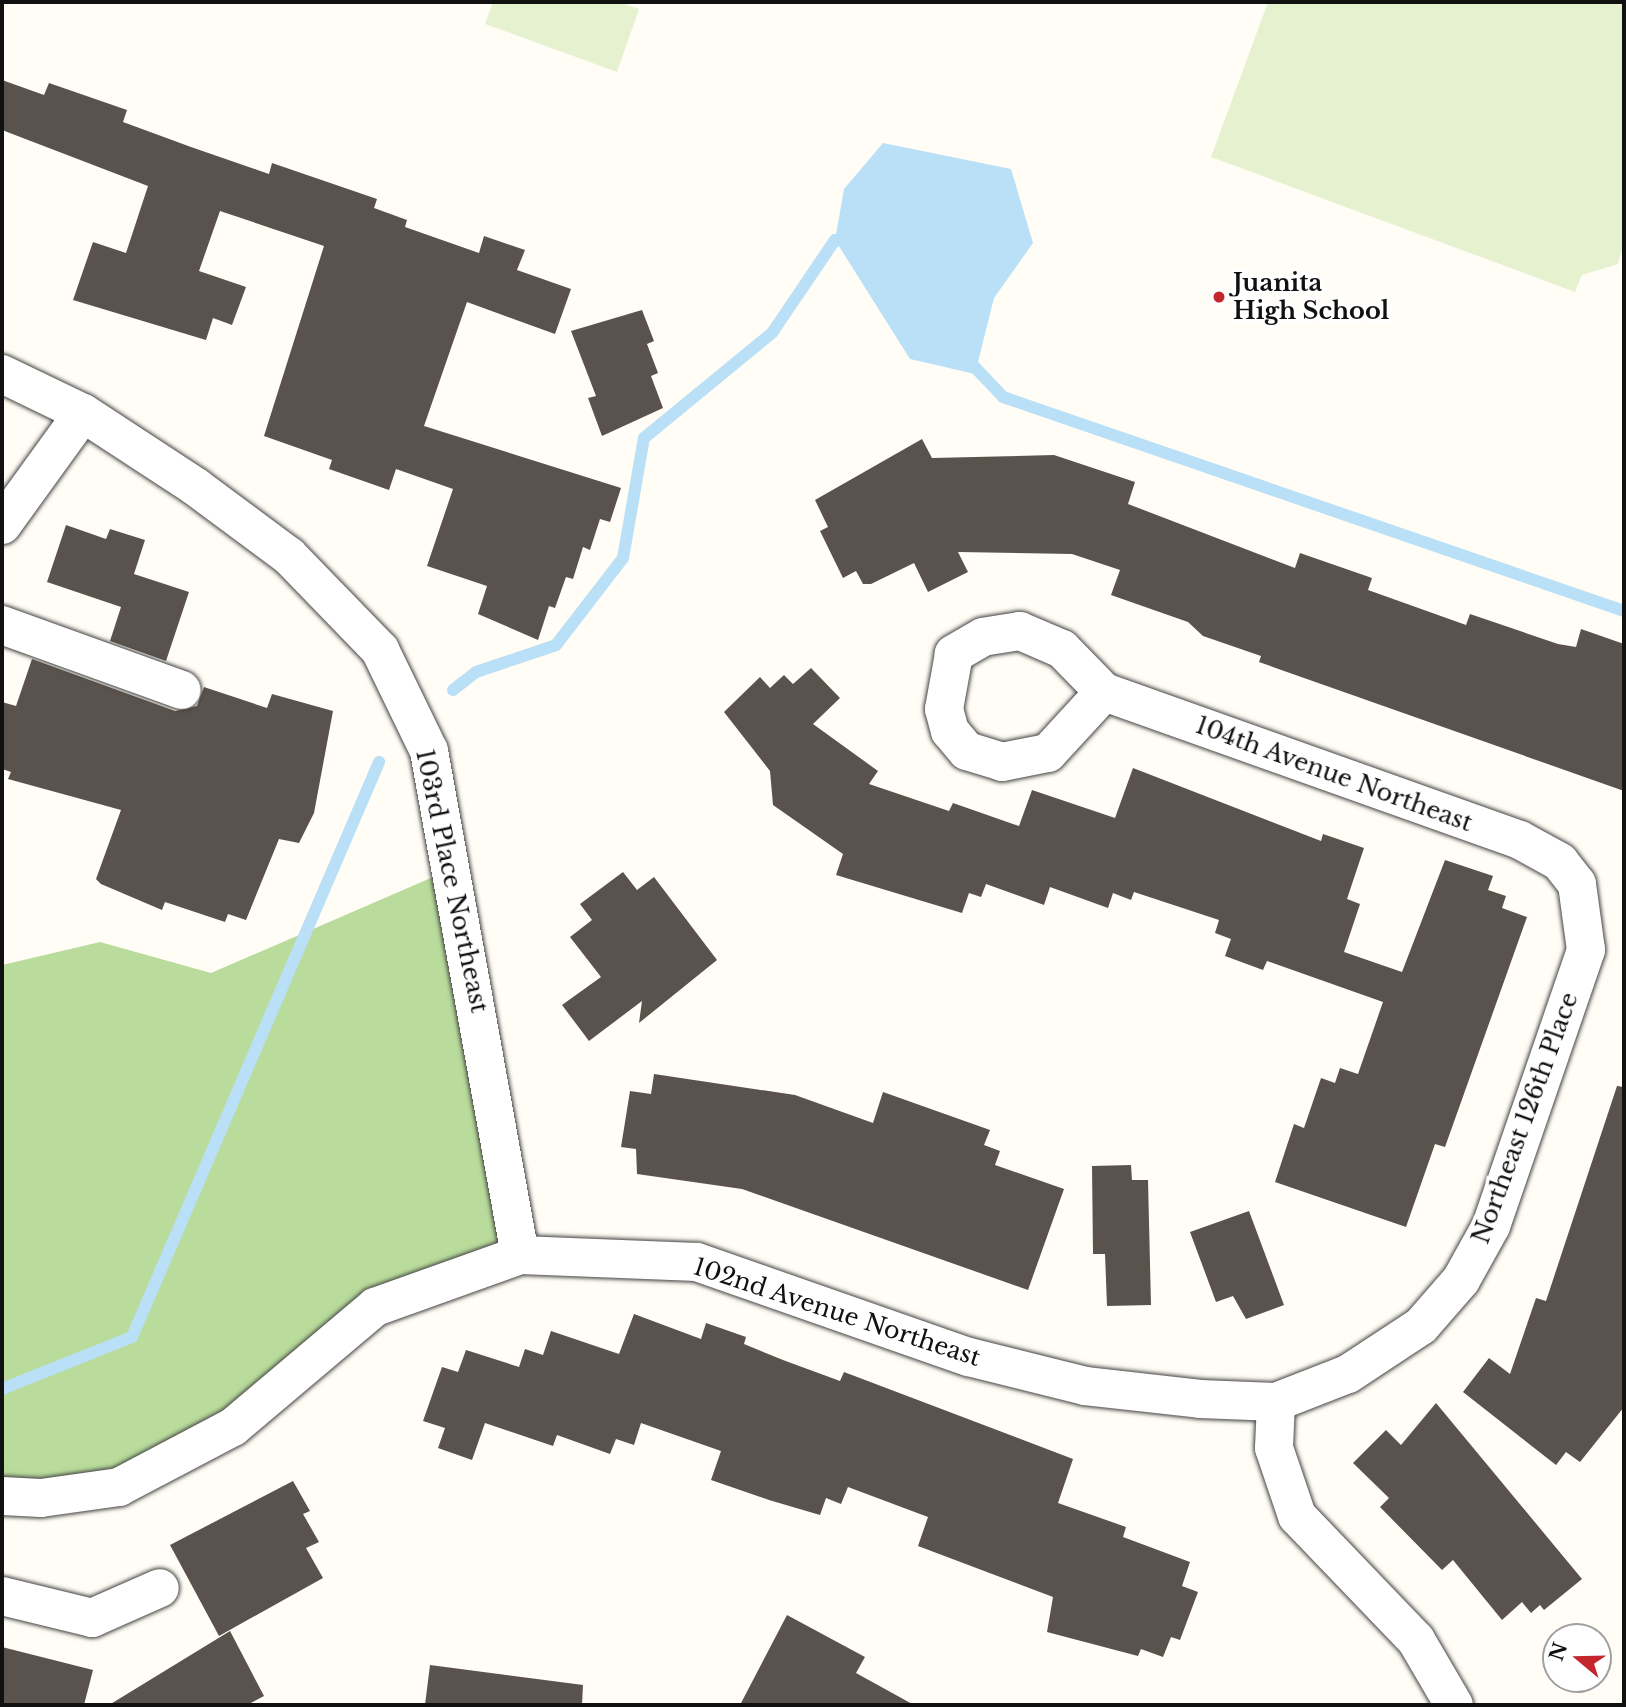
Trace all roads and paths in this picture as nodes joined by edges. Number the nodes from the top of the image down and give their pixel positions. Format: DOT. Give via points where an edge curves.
graph roads {
  1 [pos="2,374"];
  2 [pos="83,414"];
  3 [pos="2,525"];
  4 [pos="2,625"];
  5 [pos="182,690"];
  6 [pos="1104,692"];
  7 [pos="1560,862"];
  8 [pos="520,1255"];
  9 [pos="1276,1402"];
  10 [pos="2,1496"];
  11 [pos="160,1588"];
  12 [pos="2,1596"];
  13 [pos="1454,1705"];
  1 -- 2 [label="street, 103rd Place Northeast"];
  2 -- 3 [label="street"];
  2 -- 8 [label="street, 103rd Place Northeast" via="289,556 380,650 429,751"];
  4 -- 5 [label="street"];
  6 -- 7 [label="street, 104th Avenue Northeast" via="1520,840"];
  7 -- 9 [label="street, Northeast 126th Place" via="1577,884 1586,950 1491,1226 1461,1280 1421,1326 1348,1374"];
  8 -- 9 [label="street, 102nd Avenue Northeast" via="697,1262 969,1357 1085,1386"];
  8 -- 10 [label="street, 102nd Avenue Northeast" via="375,1307 233,1427 119,1487 41,1498"];
  9 -- 13 [label="street" via="1274,1448 1297,1516 1416,1640"];
  11 -- 12 [label="street" via="92,1618"];
}
